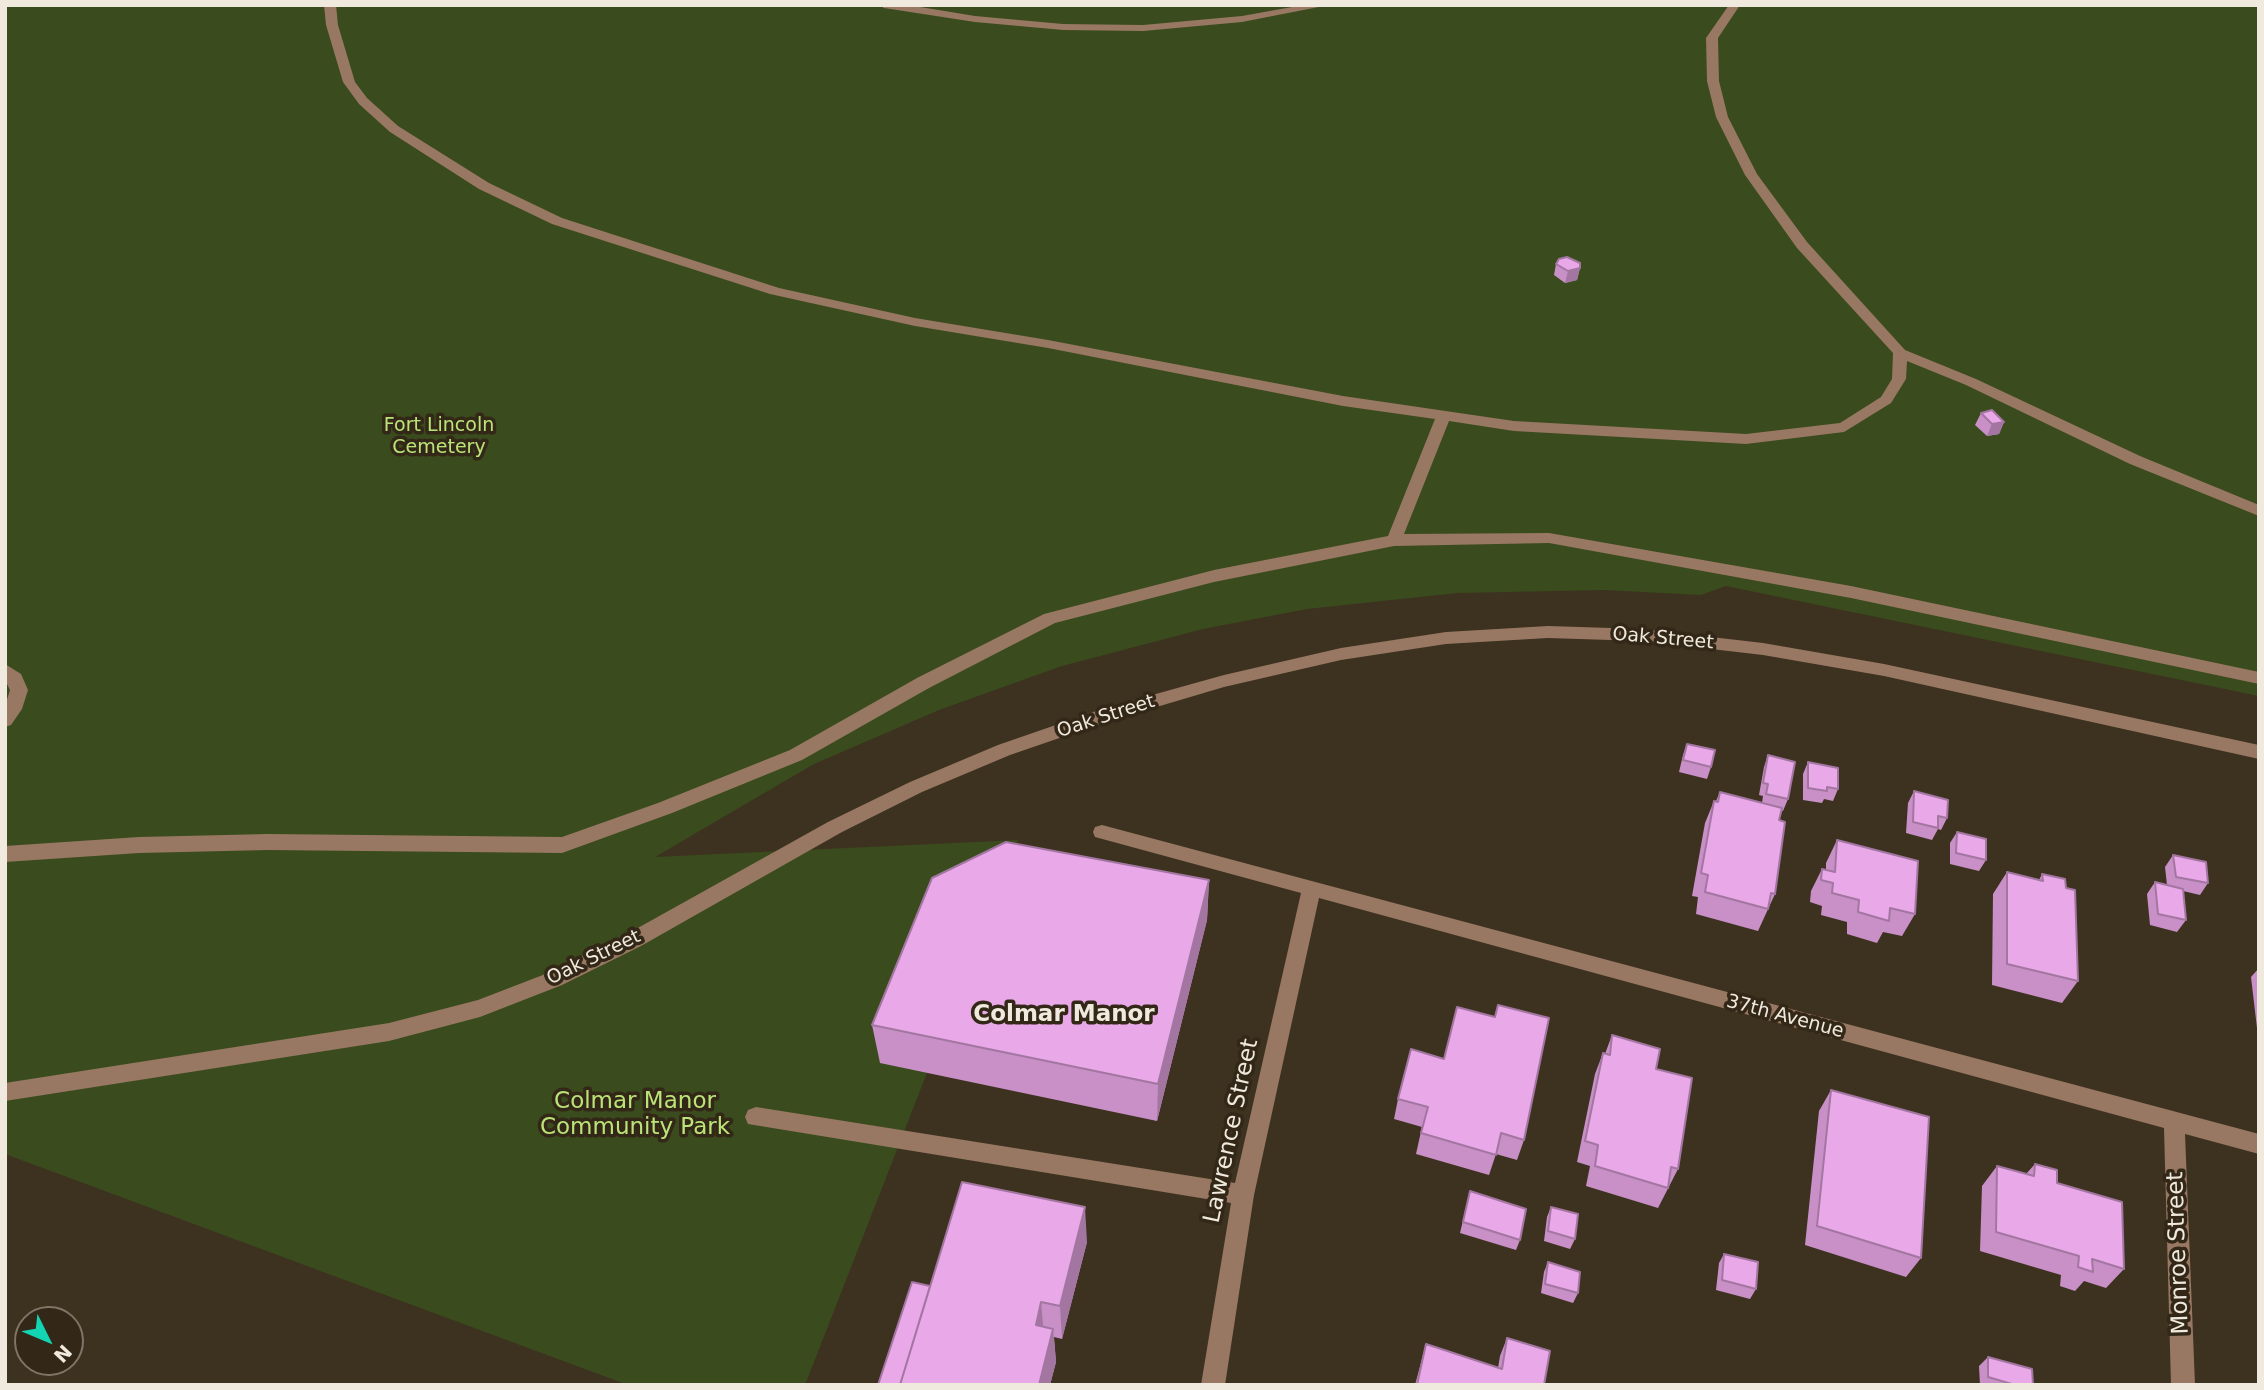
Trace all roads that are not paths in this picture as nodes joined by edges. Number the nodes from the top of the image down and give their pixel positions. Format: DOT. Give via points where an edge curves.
graph roads {
  1 [pos="330,5"];
  2 [pos="884,5"];
  3 [pos="1324,5"];
  4 [pos="1735,5"];
  5 [pos="1900,354"];
  6 [pos="1444,416"];
  7 [pos="2259,511"];
  8 [pos="1394,540"];
  9 [pos="5,670"];
  10 [pos="2259,678"];
  11 [pos="5,720"];
  12 [pos="2259,752"];
  13 [pos="1102,832"];
  14 [pos="5,853"];
  15 [pos="1311,890"];
  16 [pos="5,1092"];
  17 [pos="756,1117"];
  18 [pos="2174,1121"];
  19 [pos="2259,1144"];
  20 [pos="1243,1195"];
  21 [pos="1213,1385"];
  22 [pos="2183,1385"];
  1 -- 6 [label="street" via="349,82 363,101 394,129 484,186 557,221 775,291 877,314"];
  2 -- 3 [label="street" via="1063,27 1143,28 1242,19"];
  4 -- 5 [label="street" via="1712,38 1713,81 1722,117 1751,175 1802,245"];
  5 -- 6 [label="street" via="1899,379 1886,400 1844,427 1801,433 1746,439 1647,435"];
  5 -- 7 [label="street"];
  6 -- 8 [label="street"];
  8 -- 10 [label="street" via="1549,538 1851,592"];
  8 -- 14 [label="street" via="1214,576 1050,618 923,682 796,755 562,845 268,842"];
  9 -- 11 [label="street" via="19,690"];
  12 -- 16 [label="street, Oak Street" via="1884,670 1723,645 1642,635 1548,632 1446,638 1224,681 1004,750 835,827 578,968 480,1008 389,1032"];
  13 -- 15 [label="street, 37th Avenue"];
  15 -- 18 [label="street, 37th Avenue"];
  15 -- 20 [label="street, Lawrence Street"];
  17 -- 20 [label="street"];
  18 -- 19 [label="street, 37th Avenue"];
  18 -- 22 [label="street, Monroe Street"];
  20 -- 21 [label="street, Lawrence Street"];
}
